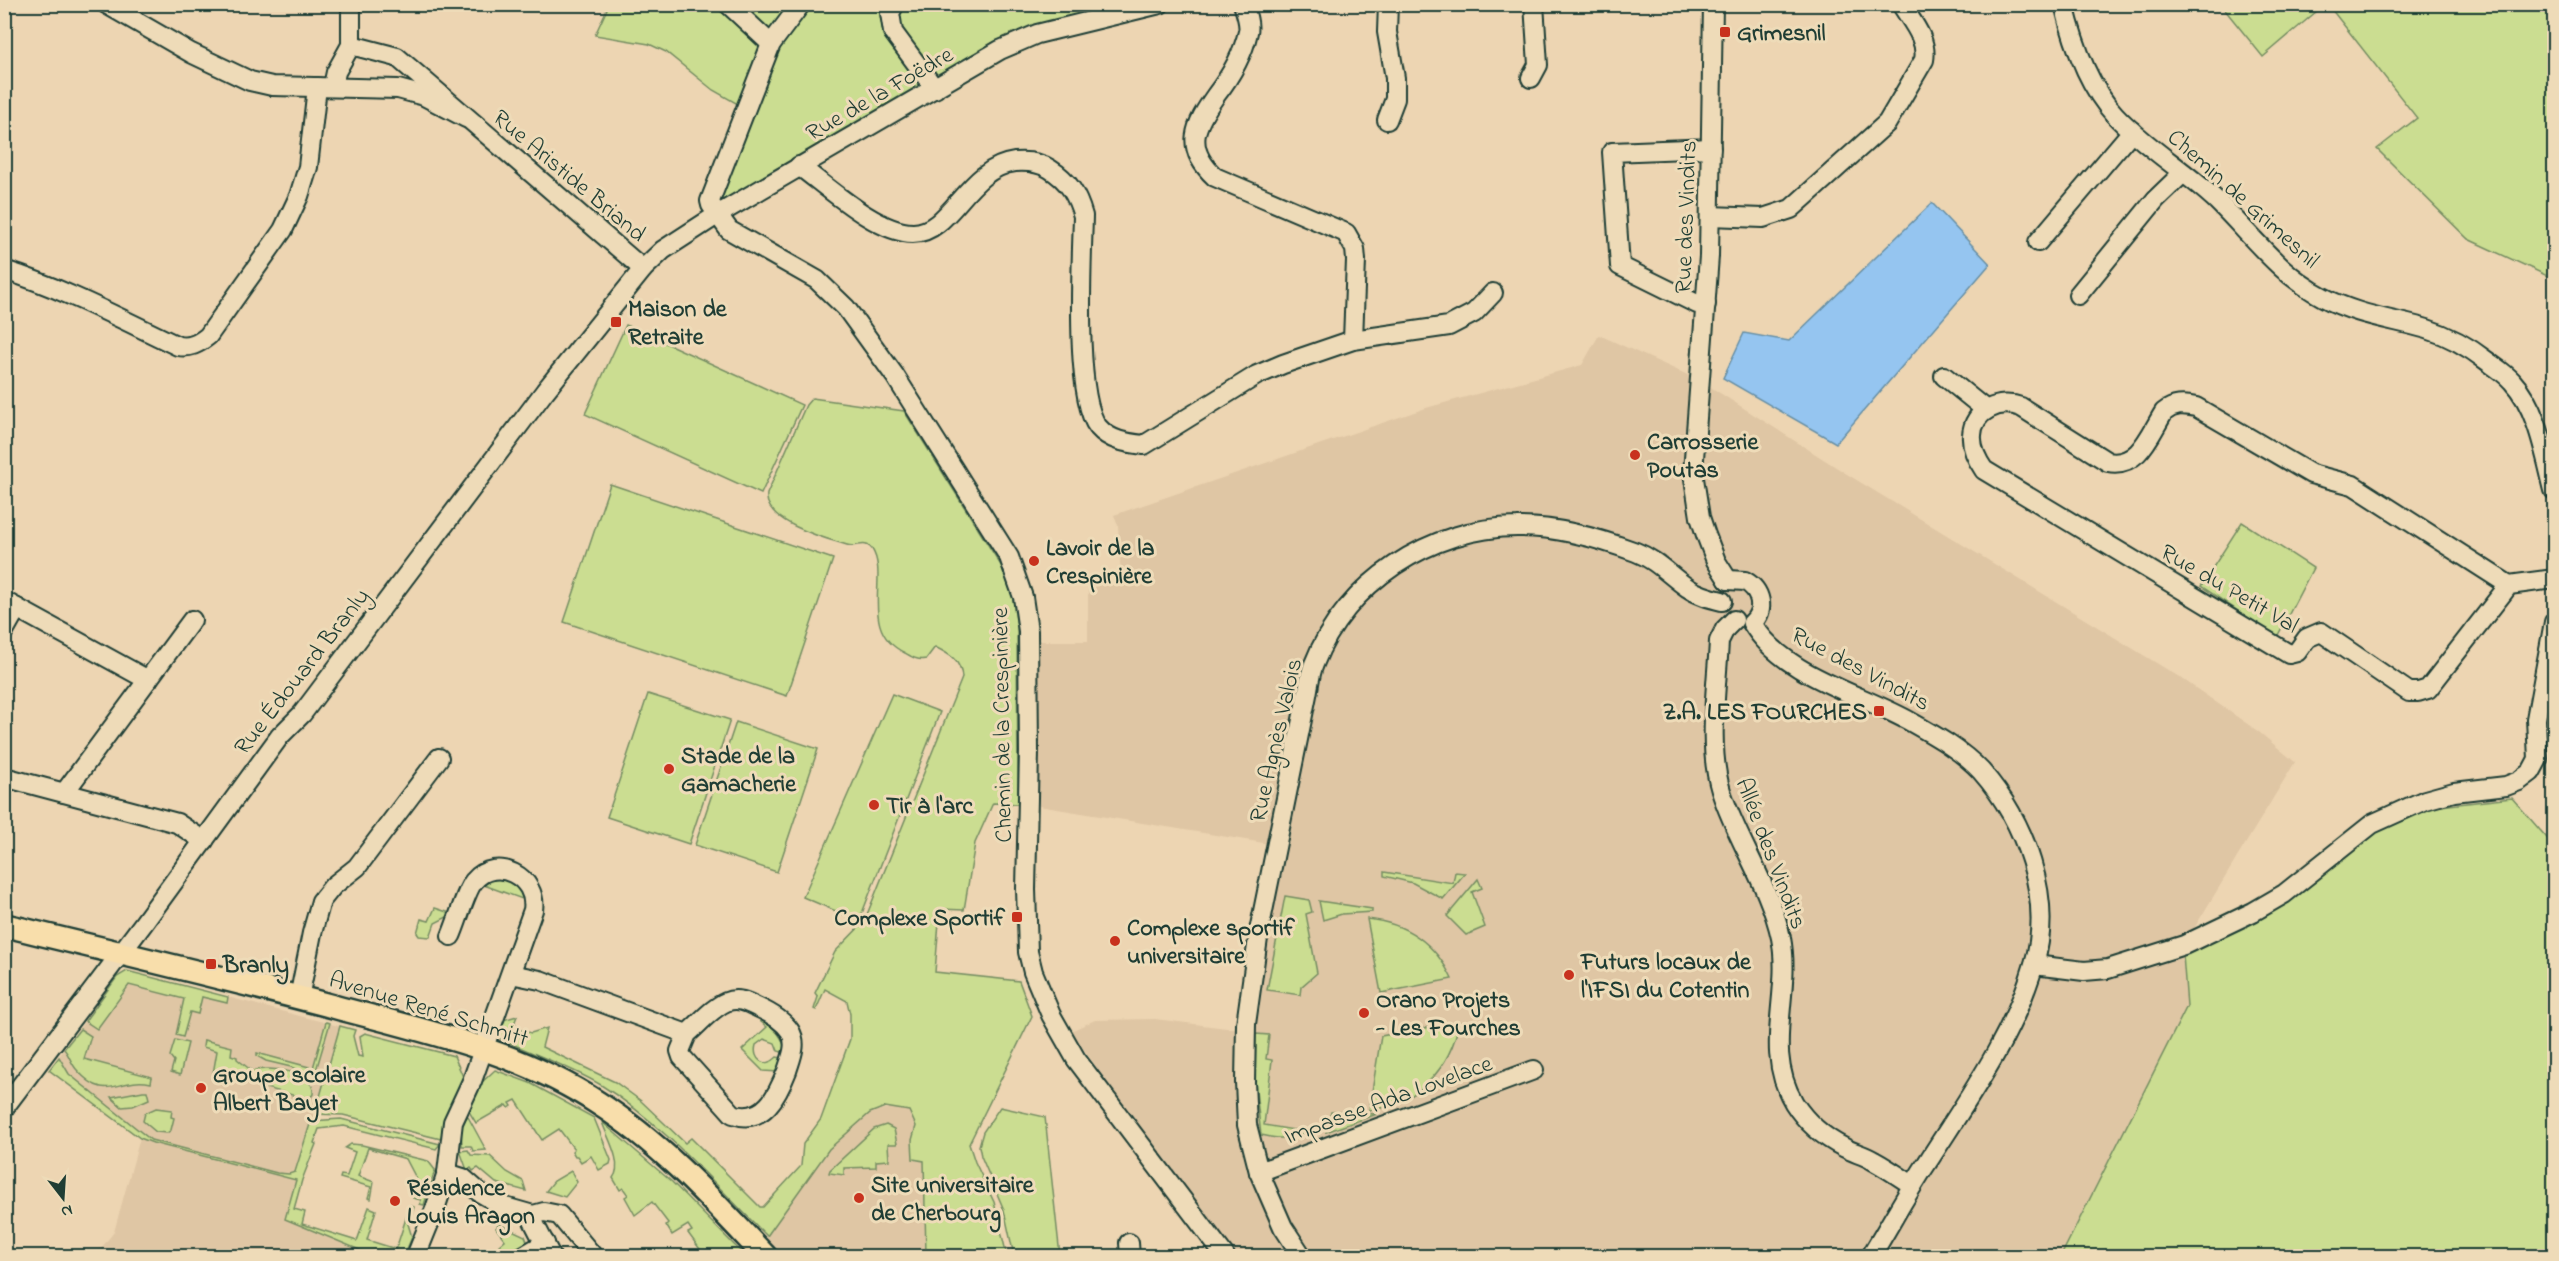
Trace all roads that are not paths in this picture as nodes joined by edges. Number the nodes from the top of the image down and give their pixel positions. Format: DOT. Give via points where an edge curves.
graph roads {
  1 [pos="106,4"];
  2 [pos="351,4"];
  3 [pos="728,4"];
  4 [pos="801,4"];
  5 [pos="895,4"];
  6 [pos="1160,4"];
  7 [pos="1244,4"];
  8 [pos="1388,4"];
  9 [pos="1534,4"];
  10 [pos="1713,4"];
  11 [pos="1901,4"];
  12 [pos="2064,4"];
  13 [pos="771,44"];
  14 [pos="351,45"];
  15 [pos="1531,78"];
  16 [pos="325,86"];
  17 [pos="935,89"];
  18 [pos="466,118"];
  19 [pos="1387,120"];
  20 [pos="2132,131"];
  21 [pos="1711,148"];
  22 [pos="800,166"];
  23 [pos="2183,173"];
  24 [pos="717,215"];
  25 [pos="1710,216"];
  26 [pos="2038,242"];
  27 [pos="643,269"];
  28 [pos="4,270"];
  29 [pos="1493,293"];
  30 [pos="2078,295"];
  31 [pos="1706,304"];
  32 [pos="1353,340"];
  33 [pos="1944,376"];
  34 [pos="1986,410"];
  35 [pos="2554,490"];
  36 [pos="2554,579"];
  37 [pos="1728,580"];
  38 [pos="2509,585"];
  39 [pos="1722,601"];
  40 [pos="11,604"];
  41 [pos="192,620"];
  42 [pos="1743,621"];
  43 [pos="2554,622"];
  44 [pos="4,631"];
  45 [pos="148,680"];
  46 [pos="439,758"];
  47 [pos="4,777"];
  48 [pos="64,793"];
  49 [pos="204,841"];
  50 [pos="4,925"];
  51 [pos="451,936"];
  52 [pos="121,953"];
  53 [pos="2034,964"];
  54 [pos="511,974"];
  55 [pos="299,998"];
  56 [pos="687,1034"];
  57 [pos="483,1048"];
  58 [pos="1534,1070"];
  59 [pos="4,1108"];
  60 [pos="1259,1172"];
  61 [pos="447,1173"];
  62 [pos="1912,1185"];
  63 [pos="533,1215"];
  64 [pos="548,1250"];
  65 [pos="416,1257"];
  66 [pos="523,1257"];
  67 [pos="593,1257"];
  68 [pos="765,1257"];
  69 [pos="1225,1257"];
  70 [pos="1302,1257"];
  71 [pos="1871,1257"];
  1 -- 16 [label="street, Rue Aristide Briand" via="191,53 250,81 272,86"];
  2 -- 14 [label="street"];
  3 -- 13 [label="street"];
  4 -- 13 [label="street"];
  5 -- 17 [label="street" via="890,13 893,32"];
  6 -- 17 [label="street, Rue de la Foëdre" via="1037,34 1000,50"];
  7 -- 32 [label="street" via="1249,30 1230,74 1197,124 1197,153 1215,177 1346,233 1356,260"];
  8 -- 19 [label="street" via="1387,32 1395,99"];
  9 -- 15 [label="street" via="1538,65"];
  10 -- 21 [label="street, Rue des Vindits"];
  11 -- 25 [label="street" via="1919,33 1925,54 1887,123 1791,209 1763,218"];
  12 -- 20 [label="street, Chemin de Grimesnil" via="2073,41 2095,85 2114,114"];
  13 -- 24 [label="street" via="710,201"];
  14 -- 16 [label="street"];
  14 -- 18 [label="street, Rue Aristide Briand" via="397,57"];
  16 -- 18 [label="street, Rue Aristide Briand" via="398,89 424,96"];
  16 -- 28 [label="street" via="308,167 283,230 208,336 198,344 178,346 64,292"];
  17 -- 22 [label="street, Rue de la Foëdre"];
  18 -- 27 [label="street, Rue Aristide Briand"];
  20 -- 23 [label="street, Chemin de Grimesnil"];
  20 -- 26 [label="street"];
  21 -- 25 [label="street, Rue des Vindits"];
  21 -- 31 [label="street" via="1612,152 1620,266 1697,304"];
  22 -- 24 [label="street, Rue de la Foëdre"];
  22 -- 32 [label="street" via="882,224 915,233 934,226 972,184 1001,164 1041,164 1059,175 1070,185 1083,216 1084,378 1091,414 1110,437 1124,443 1144,445 1257,375"];
  23 -- 30 [label="street" via="2156,199"];
  23 -- 35 [label="street, Chemin de Grimesnil" via="2216,200 2300,284 2345,308 2451,338 2511,380 2530,411"];
  24 -- 27 [label="street, Rue de la Foëdre" via="663,250"];
  24 -- 69 [label="street, Chemin de la Crespinière" via="742,239 817,280 846,308 895,376 1012,563 1023,597 1028,632 1026,889 1028,952 1033,972 1057,1028 1076,1059"];
  25 -- 31 [label="street, Rue des Vindits"];
  27 -- 49 [label="street, Rue Édouard Branly" via="538,399"];
  29 -- 32 [label="street" via="1474,313 1449,326"];
  31 -- 37 [label="street, Rue des Vindits" via="1693,472 1706,535"];
  33 -- 34 [label="street"];
  34 -- 38 [label="street" via="2004,404 2021,407 2117,464 2137,456 2170,407 2196,407 2311,474 2353,485"];
  34 -- 38 [label="street, Rue du Petit Val" via="1975,421 1971,437 1984,470 2289,654 2321,632 2409,692 2428,689"];
  36 -- 38 [label="street"];
  37 -- 39 [label="street" via="1720,586"];
  37 -- 42 [label="street" via="1745,581 1757,592 1758,617"];
  39 -- 42 [label="street"];
  39 -- 60 [label="street, Rue Agnès Valois" via="1689,589 1638,553 1560,530 1516,526 1473,531 1418,551 1389,569 1343,614 1313,666 1254,960 1246,1024 1245,1082 1247,1125"];
  40 -- 44 [label="street"];
  40 -- 45 [label="street"];
  41 -- 45 [label="street"];
  42 -- 53 [label="street, Rue des Vindits" via="1785,658 1908,720 1953,746 1980,770 2002,798 2031,860 2040,917"];
  42 -- 62 [label="street, Allée des Vindits" via="1725,629 1719,641 1714,757 1721,790 1767,897 1780,938 1784,979 1778,1042 1782,1076 1796,1106 1814,1127"];
  43 -- 53 [label="street" via="2536,719 2538,759 2531,772 2519,781 2425,800 2372,824 2284,894 2177,948 2108,969 2084,971"];
  45 -- 48 [label="street"];
  46 -- 55 [label="street" via="357,867 321,901"];
  47 -- 48 [label="street"];
  48 -- 49 [label="street" via="177,823"];
  49 -- 52 [label="street, Rue Édouard Branly"];
  50 -- 52 [label="main road, Avenue René Schmitt"];
  51 -- 54 [label="street" via="475,879 500,870 520,876 531,890 533,904"];
  52 -- 55 [label="main road, Avenue René Schmitt"];
  52 -- 59 [label="street, Rue Édouard Branly"];
  53 -- 62 [label="street, Rue des Vindits" via="1988,1066"];
  54 -- 56 [label="street" via="540,980"];
  54 -- 57 [label="street"];
  55 -- 57 [label="main road, Avenue René Schmitt"];
  56 -- 56 [label="street" via="682,1057 733,1114 750,1116 769,1106 780,1089 793,1050 792,1036 783,1023 734,999 722,1004"];
  57 -- 61 [label="street" via="451,1130"];
  57 -- 68 [label="main road, Avenue René Schmitt" via="567,1084 621,1119 681,1170"];
  58 -- 60 [label="street, Impasse Ada Lovelace"];
  60 -- 70 [label="street, Rue Agnès Valois" via="1283,1227"];
  61 -- 63 [label="street" via="463,1178 496,1203"];
  61 -- 65 [label="street"];
  62 -- 71 [label="street, Rue des Vindits"];
  63 -- 64 [label="street"];
  63 -- 67 [label="street" via="559,1215"];
  64 -- 66 [label="street"];
}
